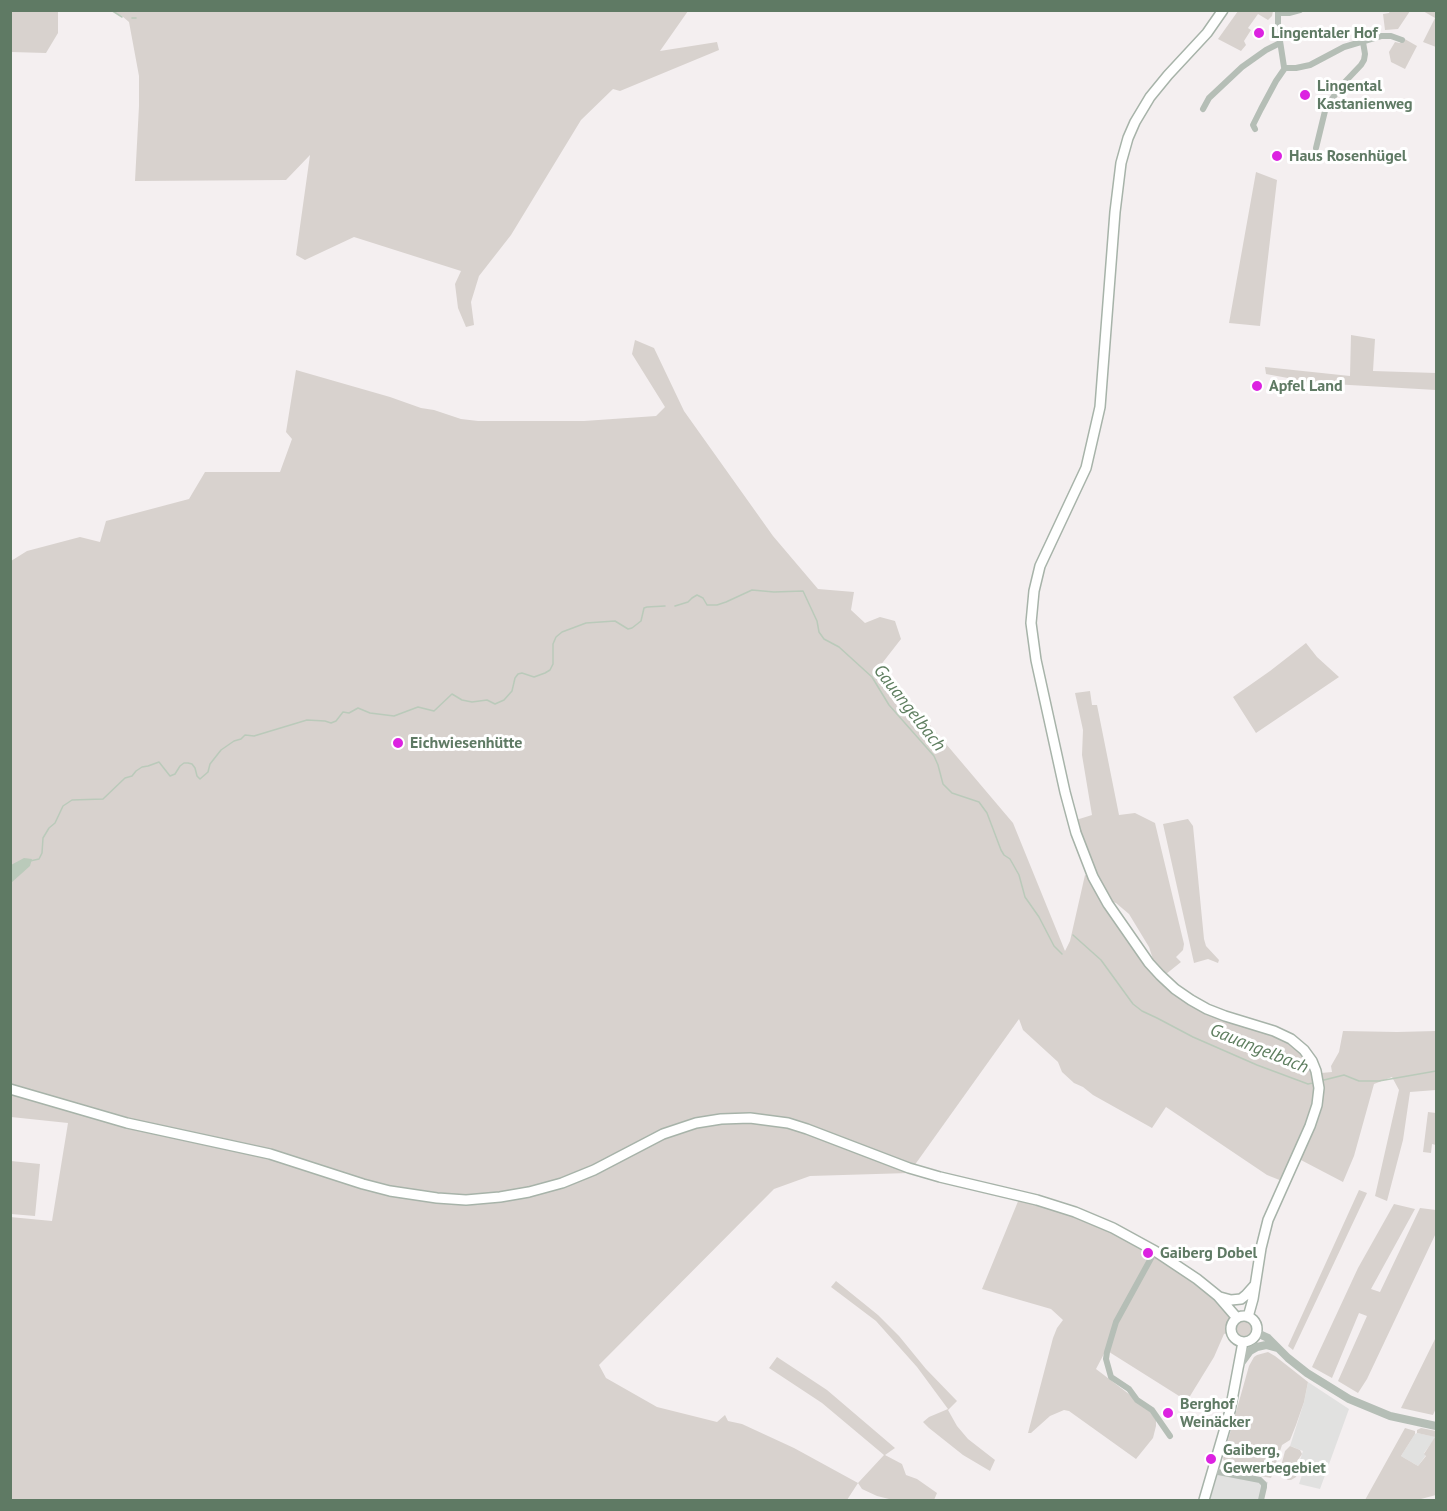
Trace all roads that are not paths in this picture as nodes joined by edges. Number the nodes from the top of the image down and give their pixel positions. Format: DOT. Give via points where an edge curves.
graph roads {
  1 [pos="1223,10"];
  2 [pos="1300,10"];
  3 [pos="1278,12"];
  4 [pos="1402,40"];
  5 [pos="1364,42"];
  6 [pos="1281,43"];
  7 [pos="1286,68"];
  8 [pos="1203,109"];
  9 [pos="1255,129"];
  10 [pos="1316,148"];
  11 [pos="10,1089"];
  12 [pos="1155,1251"];
  13 [pos="1256,1283"];
  14 [pos="1218,1296"];
  15 [pos="1248,1317"];
  16 [pos="1237,1318"];
  17 [pos="1257,1333"];
  18 [pos="1243,1342"];
  19 [pos="1276,1348"];
  20 [pos="1239,1366"];
  21 [pos="1437,1426"];
  22 [pos="1170,1436"];
  23 [pos="1213,1471"];
  24 [pos="1204,1500"];
  25 [pos="1260,1500"];
  1 -- 13 [label="main road" via="1150,97 1128,138 1115,212 1100,407 1083,474 1040,566 1031,623 1074,825 1087,864 1108,904 1149,963 1175,989 1216,1013 1291,1039 1312,1060 1316,1071 1317,1106 1268,1221"];
  2 -- 3 [label="street"];
  3 -- 6 [label="street"];
  4 -- 5 [label="street" via="1385,36"];
  5 -- 7 [label="street" via="1341,48 1310,65"];
  5 -- 10 [label="street" via="1363,61 1327,106"];
  6 -- 7 [label="street"];
  6 -- 8 [label="street" via="1234,73"];
  7 -- 9 [label="street" via="1261,109 1253,125"];
  11 -- 12 [label="main road" via="127,1122 270,1154 390,1191 466,1200 529,1192 562,1183 663,1134 696,1123 768,1120 807,1129 927,1174 1055,1205 1113,1228"];
  12 -- 14 [label="main road"];
  12 -- 22 [label="street" via="1118,1319 1106,1357 1111,1377 1152,1410"];
  13 -- 14 [label="main road" via="1241,1299"];
  13 -- 15 [label="main road"];
  14 -- 16 [label="main road"];
  15 -- 16 [label="main road"];
  15 -- 17 [label="main road" via="1255,1322"];
  16 -- 18 [label="main road" via="1232,1331"];
  17 -- 18 [label="main road"];
  17 -- 19 [label="street"];
  18 -- 20 [label="main road"];
  19 -- 20 [label="street" via="1255,1348"];
  19 -- 21 [label="street" via="1316,1380 1355,1402 1389,1416"];
  20 -- 23 [label="main road"];
  23 -- 24 [label="main road"];
  23 -- 25 [label="street" via="1260,1480 1264,1484"];
}
